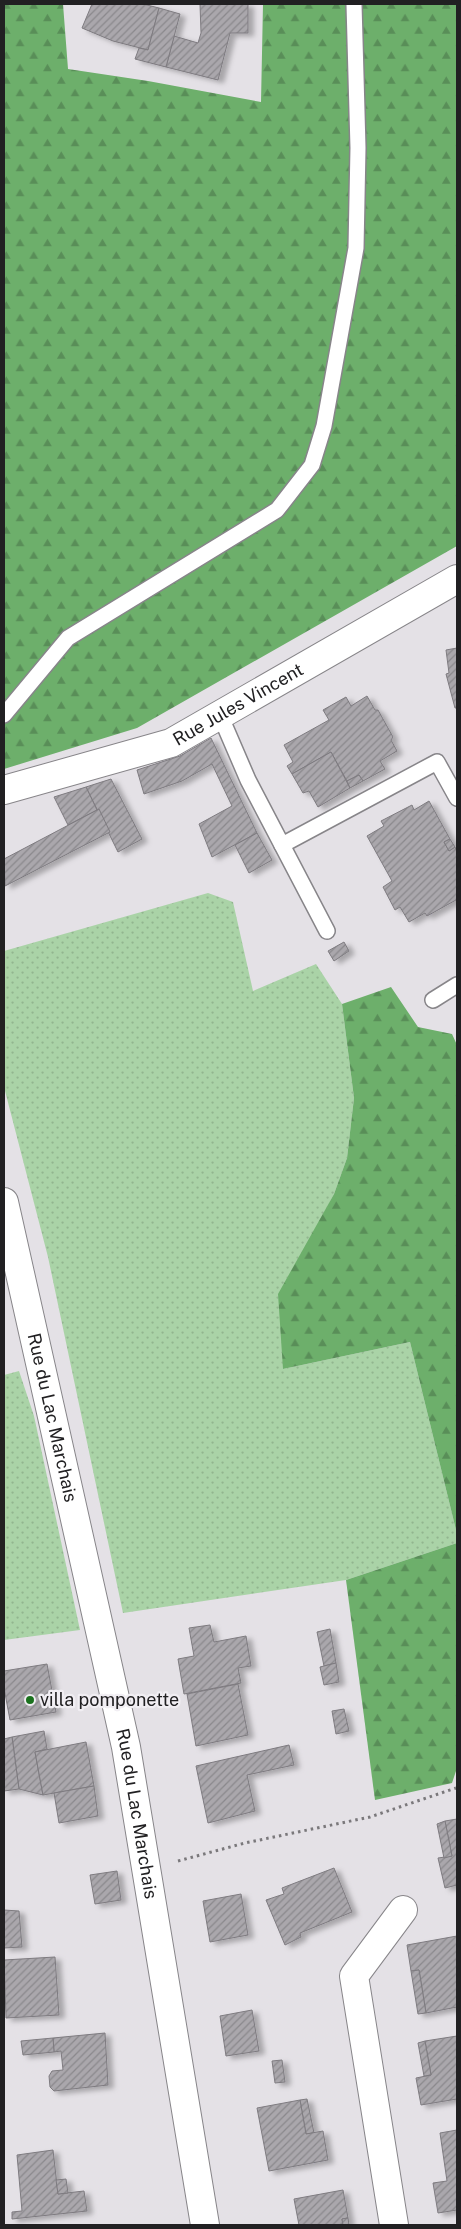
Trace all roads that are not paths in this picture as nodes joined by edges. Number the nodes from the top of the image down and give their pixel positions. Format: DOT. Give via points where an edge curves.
graph roads {
  1 [pos="354,4"];
  2 [pos="457,579"];
  3 [pos="4,715"];
  4 [pos="220,715"];
  5 [pos="4,790"];
  6 [pos="457,798"];
  7 [pos="282,845"];
  8 [pos="327,931"];
  9 [pos="457,985"];
  10 [pos="433,1000"];
  11 [pos="4,1202"];
  12 [pos="403,1910"];
  13 [pos="205,2225"];
  14 [pos="394,2225"];
  1 -- 3 [label="lane" via="358,148 356,248 324,426 312,465 277,510 68,638"];
  2 -- 4 [label="street, Rue Jules Vincent"];
  4 -- 5 [label="street, Rue Jules Vincent" via="171,743"];
  4 -- 7 [label="lane" via="248,780"];
  6 -- 7 [label="lane" via="437,762"];
  7 -- 8 [label="lane"];
  9 -- 10 [label="lane"];
  11 -- 13 [label="street, Rue du Lac Marchais" via="126,1747"];
  12 -- 14 [label="street" via="354,1976"];
}
